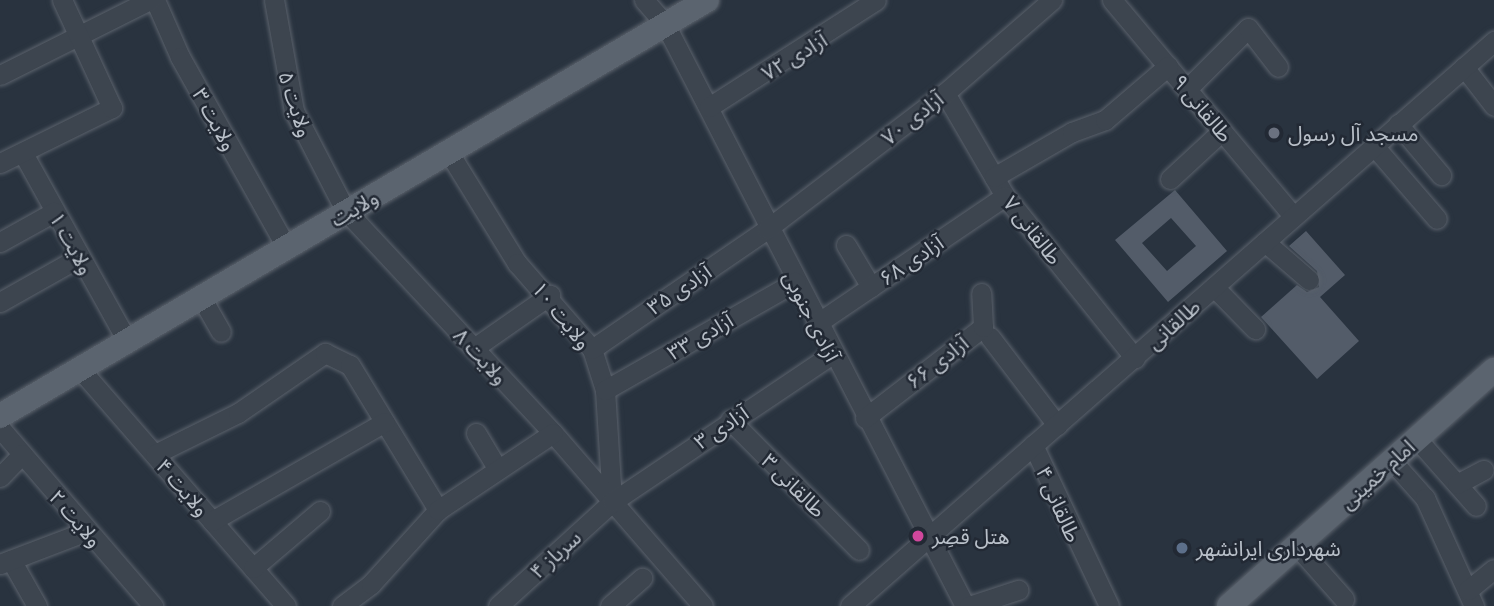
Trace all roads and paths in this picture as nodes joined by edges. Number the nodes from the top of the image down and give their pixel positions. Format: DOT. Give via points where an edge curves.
graph roads {
  1 [pos="62,0"];
  2 [pos="150,0"];
  3 [pos="155,0"];
  4 [pos="274,0"];
  5 [pos="677,0"];
  6 [pos="708,0"];
  7 [pos="876,0"];
  8 [pos="1052,0"];
  9 [pos="1115,1"];
  10 [pos="654,12"];
  11 [pos="78,38"];
  12 [pos="1494,41"];
  13 [pos="1168,66"];
  14 [pos="1278,67"];
  15 [pos="1464,67"];
  16 [pos="0,75"];
  17 [pos="1187,89"];
  18 [pos="945,93"];
  19 [pos="1494,106"];
  20 [pos="709,107"];
  21 [pos="1398,124"];
  22 [pos="1222,131"];
  23 [pos="1374,146"];
  24 [pos="448,151"];
  25 [pos="24,155"];
  26 [pos="0,163"];
  27 [pos="1441,175"];
  28 [pos="994,177"];
  29 [pos="1170,179"];
  30 [pos="1005,196"];
  31 [pos="344,206"];
  32 [pos="54,212"];
  33 [pos="1293,216"];
  34 [pos="1437,219"];
  35 [pos="767,229"];
  36 [pos="280,236"];
  37 [pos="0,242"];
  38 [pos="1265,243"];
  39 [pos="846,245"];
  40 [pos="80,257"];
  41 [pos="1309,280"];
  42 [pos="795,282"];
  43 [pos="872,287"];
  44 [pos="1214,287"];
  45 [pos="981,293"];
  46 [pos="550,295"];
  47 [pos="201,298"];
  48 [pos="0,302"];
  49 [pos="816,324"];
  50 [pos="1255,329"];
  51 [pos="121,330"];
  52 [pos="221,332"];
  53 [pos="990,337"];
  54 [pos="474,348"];
  55 [pos="592,349"];
  56 [pos="832,354"];
  57 [pos="1135,358"];
  58 [pos="80,369"];
  59 [pos="1494,370"];
  60 [pos="605,390"];
  61 [pos="0,402"];
  62 [pos="0,416"];
  63 [pos="865,418"];
  64 [pos="730,420"];
  65 [pos="385,422"];
  66 [pos="1057,425"];
  67 [pos="0,428"];
  68 [pos="476,433"];
  69 [pos="553,433"];
  70 [pos="1417,439"];
  71 [pos="1033,445"];
  72 [pos="22,454"];
  73 [pos="155,454"];
  74 [pos="1392,461"];
  75 [pos="496,466"];
  76 [pos="1483,470"];
  77 [pos="0,477"];
  78 [pos="1457,484"];
  79 [pos="612,502"];
  80 [pos="1476,506"];
  81 [pos="320,510"];
  82 [pos="438,510"];
  83 [pos="212,521"];
  84 [pos="87,531"];
  85 [pos="929,536"];
  86 [pos="1297,546"];
  87 [pos="859,550"];
  88 [pos="6,562"];
  89 [pos="253,569"];
  90 [pos="1494,569"];
  91 [pos="642,578"];
  92 [pos="1018,590"];
  93 [pos="1471,598"];
  94 [pos="1344,599"];
  95 [pos="37,606"];
  96 [pos="153,606"];
  97 [pos="286,606"];
  98 [pos="342,606"];
  99 [pos="498,606"];
  100 [pos="610,606"];
  101 [pos="702,606"];
  102 [pos="850,606"];
  103 [pos="967,606"];
  104 [pos="1109,606"];
  105 [pos="1229,606"];
  1 -- 11 [label="street"];
  2 -- 11 [label="street"];
  3 -- 36 [label="street, ولایت ۳" via="180,57"];
  4 -- 31 [label="street, ولایت ۵" via="295,111"];
  5 -- 10 [label="main road, ولایت"];
  6 -- 10 [label="main road, ولایت"];
  7 -- 20 [label="street, آزادی ۷۲"];
  8 -- 18 [label="street, آزادی ۷۰"];
  9 -- 13 [label="street, طالقانی ۹"];
  10 -- 20 [label="street, آزادی جنوبی"];
  10 -- 24 [label="main road, ولایت"];
  10 -- 31 [label="main road, ولایت"];
  11 -- 16 [label="street"];
  11 -- 25 [label="street" via="112,108"];
  12 -- 15 [label="street, طالقانی"];
  13 -- 17 [label="street, طالقانی ۹"];
  13 -- 28 [label="street" via="1105,120"];
  14 -- 17 [label="street" via="1248,29"];
  15 -- 19 [label="street"];
  15 -- 21 [label="street, طالقانی"];
  17 -- 22 [label="street, طالقانی ۹"];
  18 -- 28 [label="street, طالقانی ۷"];
  18 -- 35 [label="street, آزادی ۷۰"];
  20 -- 35 [label="street, آزادی جنوبی"];
  21 -- 23 [label="street, طالقانی"];
  21 -- 27 [label="street"];
  22 -- 29 [label="street"];
  22 -- 33 [label="street, طالقانی ۹"];
  23 -- 33 [label="street, طالقانی"];
  23 -- 34 [label="street"];
  24 -- 31 [label="main road, ولایت"];
  24 -- 46 [label="street, ولایت ۱۰" via="517,262"];
  25 -- 26 [label="street"];
  25 -- 32 [label="street, ولایت ۱"];
  28 -- 30 [label="street, طالقانی ۷"];
  30 -- 43 [label="street, آزادی ۶۸"];
  30 -- 57 [label="street, طالقانی ۷"];
  31 -- 36 [label="main road, ولایت"];
  31 -- 47 [label="main road, ولایت"];
  31 -- 54 [label="street, ولایت ۸"];
  32 -- 37 [label="street"];
  32 -- 40 [label="street, ولایت ۱"];
  33 -- 38 [label="street, طالقانی"];
  35 -- 42 [label="street, آزادی جنوبی"];
  35 -- 55 [label="street, آزادی ۳۵"];
  36 -- 51 [label="main road, ولایت"];
  38 -- 41 [label="street"];
  38 -- 44 [label="street, طالقانی"];
  39 -- 43 [label="street"];
  40 -- 48 [label="street"];
  40 -- 51 [label="street, ولایت ۱"];
  42 -- 49 [label="street, آزادی جنوبی"];
  42 -- 60 [label="street, آزادی ۳۳"];
  43 -- 49 [label="street, آزادی ۶۸"];
  44 -- 50 [label="street"];
  44 -- 57 [label="street, طالقانی"];
  45 -- 63 [label="street, آزادی ۶۶" via="983,327"];
  46 -- 54 [label="street"];
  46 -- 55 [label="street, ولایت ۱۰"];
  47 -- 52 [label="street"];
  47 -- 58 [label="main road, ولایت"];
  49 -- 56 [label="street, آزادی جنوبی"];
  51 -- 61 [label="main road, ولایت"];
  53 -- 66 [label="street"];
  54 -- 69 [label="street, ولایت ۸"];
  55 -- 60 [label="street, ولایت ۱۰"];
  56 -- 63 [label="street, آزادی جنوبی"];
  56 -- 64 [label="street, آزادی ۳"];
  57 -- 66 [label="street, طالقانی"];
  58 -- 62 [label="main road, ولایت"];
  58 -- 73 [label="street, ولایت ۴"];
  59 -- 70 [label="main road, امام خمینی"];
  60 -- 79 [label="street, ولایت ۱۰"];
  63 -- 85 [label="street, آزادی جنوبی"];
  64 -- 79 [label="street, آزادی ۳"];
  64 -- 87 [label="street, طالقانی ۳"];
  65 -- 73 [label="street" via="350,365 325,353 239,413"];
  65 -- 82 [label="street"];
  65 -- 83 [label="street"];
  66 -- 71 [label="street, طالقانی"];
  67 -- 72 [label="street, ولایت ۲"];
  68 -- 75 [label="street"];
  69 -- 75 [label="street"];
  69 -- 79 [label="street, ولایت ۸"];
  70 -- 74 [label="main road, امام خمینی"];
  70 -- 78 [label="street"];
  71 -- 85 [label="street, طالقانی"];
  71 -- 104 [label="street, طالقانی ۴"];
  72 -- 77 [label="street"];
  72 -- 84 [label="street, ولایت ۲"];
  73 -- 83 [label="street, ولایت ۴"];
  74 -- 86 [label="main road, امام خمینی"];
  74 -- 93 [label="street" via="1425,498"];
  75 -- 82 [label="street"];
  76 -- 78 [label="street"];
  78 -- 80 [label="street"];
  79 -- 99 [label="street, سرباز ۴"];
  79 -- 101 [label="street, ولایت ۸"];
  81 -- 89 [label="street"];
  82 -- 98 [label="street" via="371,584"];
  83 -- 89 [label="street, ولایت ۴"];
  84 -- 88 [label="street"];
  84 -- 96 [label="street, ولایت ۲"];
  85 -- 102 [label="street, طالقانی"];
  85 -- 103 [label="street, آزادی جنوبی"];
  86 -- 94 [label="street"];
  86 -- 105 [label="main road, امام خمینی"];
  88 -- 95 [label="street"];
  89 -- 97 [label="street, ولایت ۴"];
  90 -- 93 [label="street"];
  91 -- 100 [label="street"];
  92 -- 103 [label="street"];
}
